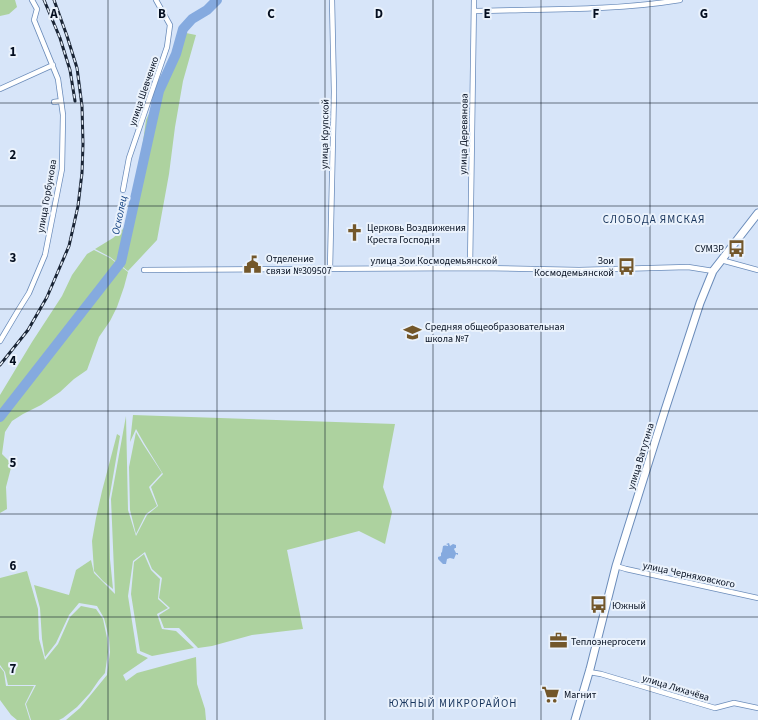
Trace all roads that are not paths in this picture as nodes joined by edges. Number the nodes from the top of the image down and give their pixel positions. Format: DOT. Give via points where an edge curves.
graph roads {
  1 [pos="32,0"];
  2 [pos="156,0"];
  3 [pos="332,0"];
  4 [pos="474,0"];
  5 [pos="680,0"];
  6 [pos="475,11"];
  7 [pos="53,65"];
  8 [pos="0,89"];
  9 [pos="61,101"];
  10 [pos="54,102"];
  11 [pos="123,190"];
  12 [pos="758,213"];
  13 [pos="721,260"];
  14 [pos="470,268"];
  15 [pos="330,269"];
  16 [pos="144,270"];
  17 [pos="758,270"];
  18 [pos="714,271"];
  19 [pos="0,341"];
  20 [pos="616,566"];
  21 [pos="758,598"];
  22 [pos="589,672"];
  23 [pos="758,708"];
  24 [pos="575,720"];
  1 -- 7 [label="street, улица Горбунова" via="36,9 34,20"];
  2 -- 11 [label="street, улица Шевченко" via="170,25 167,47 129,158"];
  3 -- 15 [label="street, улица Крупской" via="334,92"];
  4 -- 6 [label="street, улица Деревянова"];
  5 -- 6 [label="street" via="599,8"];
  6 -- 14 [label="street, улица Деревянова"];
  7 -- 8 [label="street"];
  7 -- 9 [label="street, улица Горбунова"];
  9 -- 10 [label="street"];
  9 -- 19 [label="street, улица Горбунова" via="62,169 45,255 29,293"];
  12 -- 13 [label="main road, улица Ватутина"];
  13 -- 17 [label="street"];
  13 -- 18 [label="main road, улица Ватутина"];
  14 -- 15 [label="street, улица Зои Космодемьянской"];
  14 -- 18 [label="street, улица Зои Космодемьянской" via="579,270 688,267"];
  15 -- 16 [label="street, улица Зои Космодемьянской"];
  18 -- 20 [label="main road, улица Ватутина" via="696,315"];
  20 -- 21 [label="street, улица Черняховского"];
  20 -- 22 [label="main road, улица Ватутина"];
  22 -- 23 [label="street, улица Лихачёва" via="715,708 734,703"];
  22 -- 24 [label="main road, улица Ватутина"];
}
